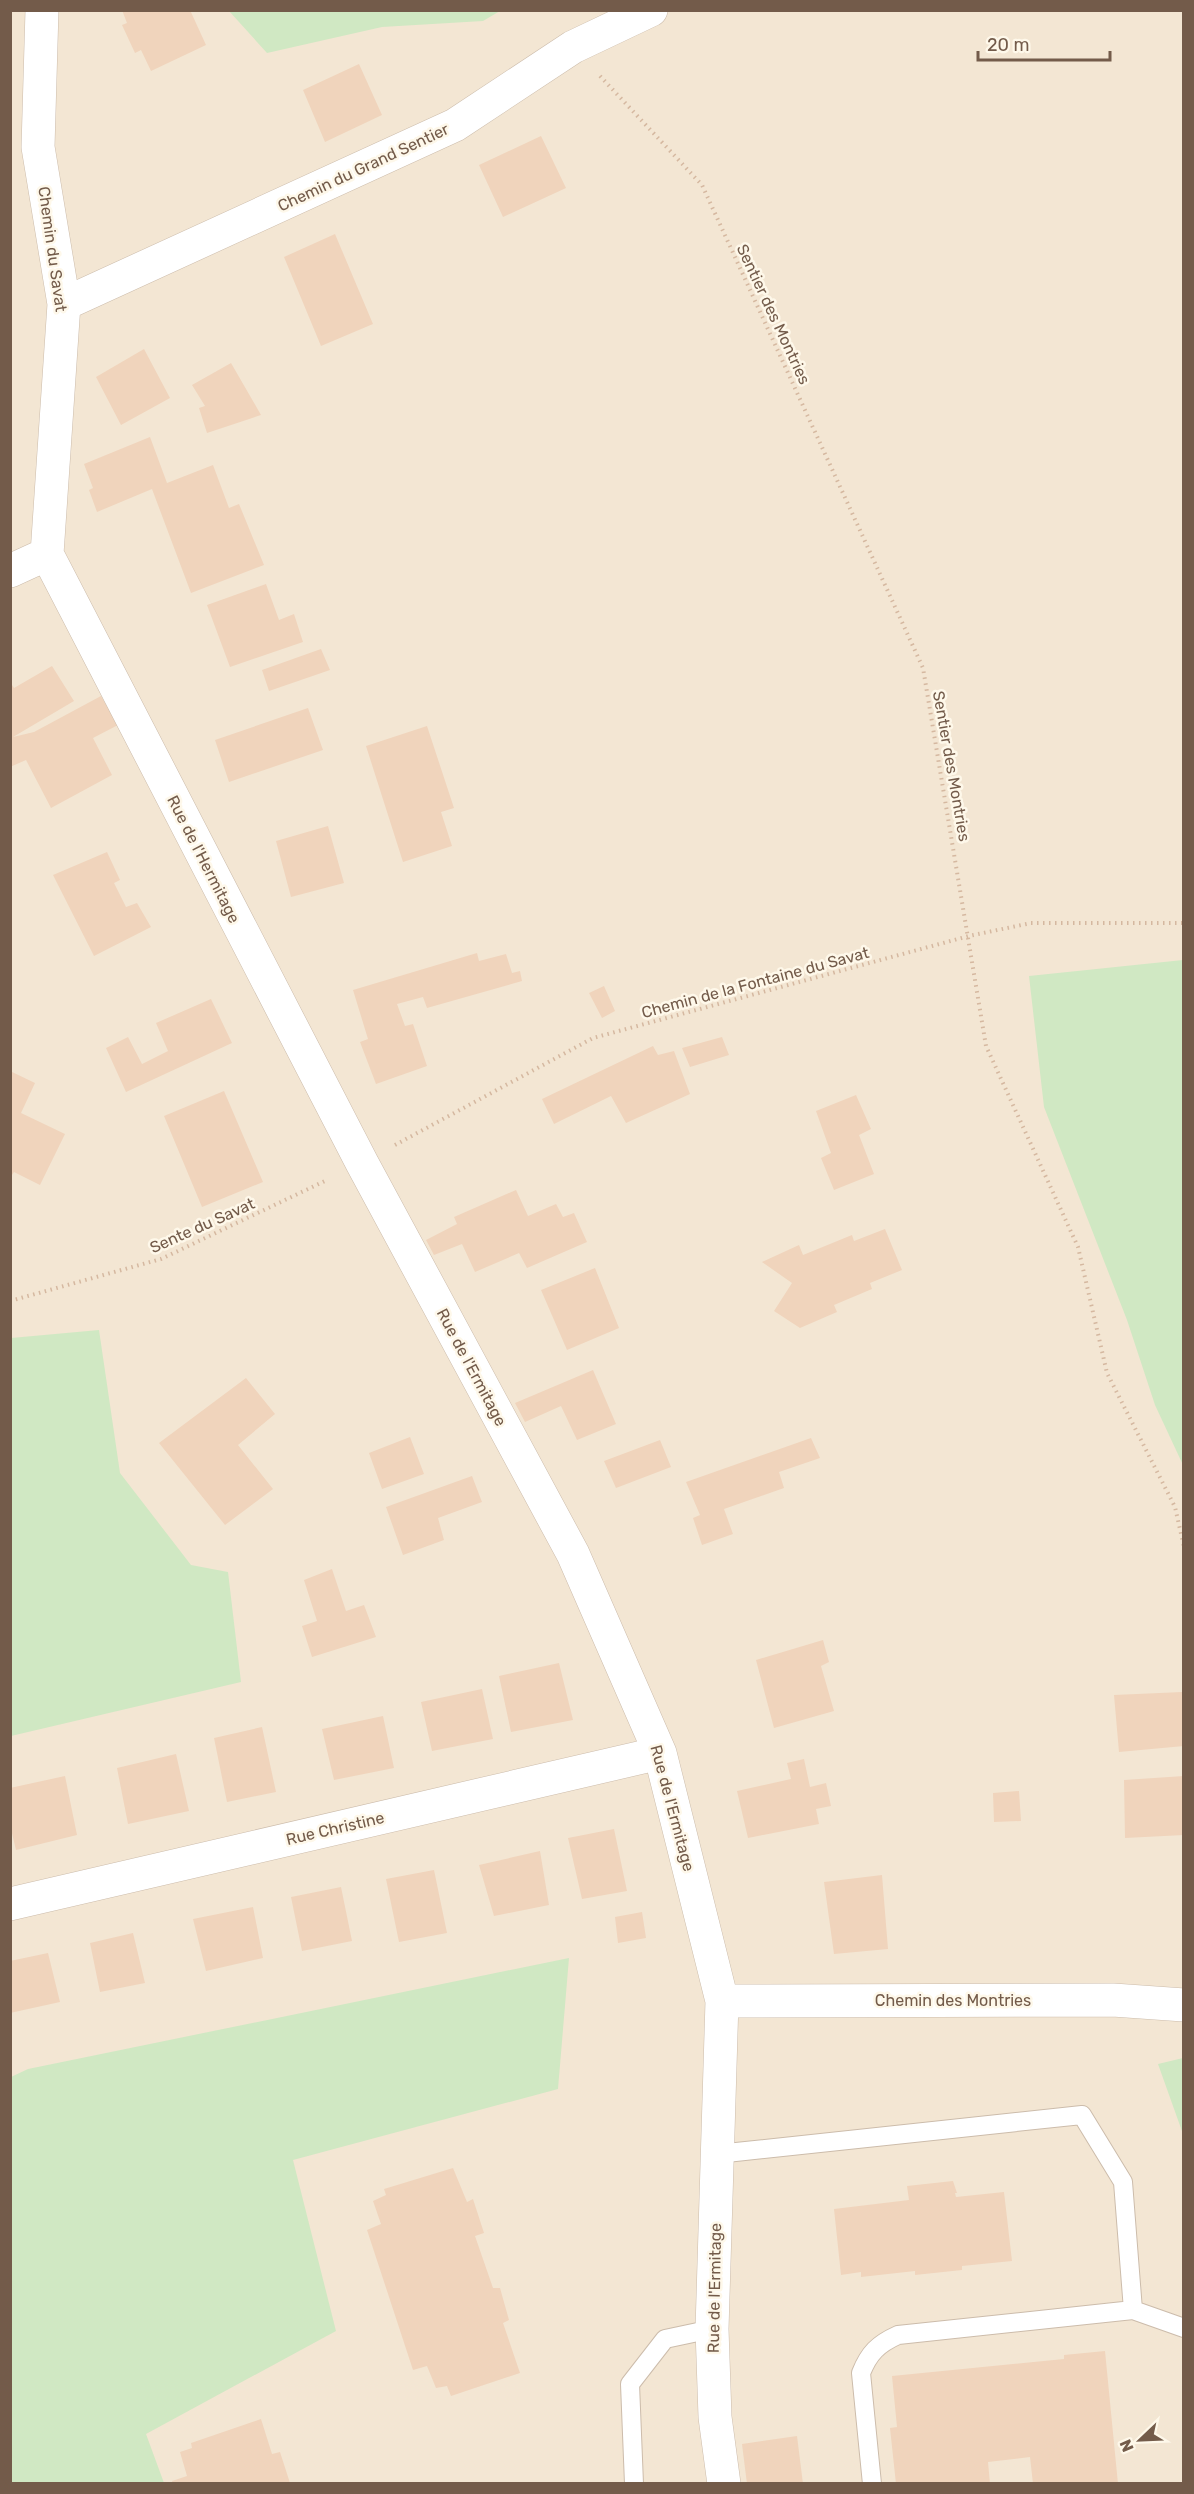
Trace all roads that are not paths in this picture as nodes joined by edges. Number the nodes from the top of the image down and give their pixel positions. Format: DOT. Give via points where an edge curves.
graph roads {
  1 [pos="42,10"];
  2 [pos="651,10"];
  3 [pos="64,304"];
  4 [pos="47,554"];
  5 [pos="10,571"];
  6 [pos="362,1163"];
  7 [pos="660,1753"];
  8 [pos="10,1904"];
  9 [pos="722,2001"];
  10 [pos="1184,2006"];
  11 [pos="717,2154"];
  12 [pos="1133,2310"];
  13 [pos="1184,2328"];
  14 [pos="712,2329"];
  15 [pos="634,2484"];
  16 [pos="724,2484"];
  17 [pos="872,2484"];
  1 -- 3 [label="street, Chemin du Savat" via="38,147"];
  2 -- 3 [label="street, Chemin du Grand Sentier" via="573,47 455,125"];
  3 -- 4 [label="street, Chemin du Savat"];
  4 -- 5 [label="street"];
  4 -- 6 [label="street, Rue de l'Hermitage"];
  6 -- 7 [label="street, Rue de l'Ermitage" via="573,1554"];
  7 -- 8 [label="street, Rue Christine"];
  7 -- 9 [label="street, Rue de l'Ermitage"];
  9 -- 10 [label="street, Chemin des Montries" via="1113,2000"];
  9 -- 11 [label="street, Rue de l'Ermitage"];
  11 -- 12 [label="lane" via="1082,2115 1123,2182"];
  11 -- 14 [label="street, Rue de l'Ermitage"];
  12 -- 13 [label="lane"];
  12 -- 17 [label="lane" via="898,2335 887,2340 874,2349 861,2373"];
  14 -- 15 [label="lane" via="665,2339 630,2384"];
  14 -- 16 [label="street, Rue de l'Ermitage" via="714,2417"];
}
